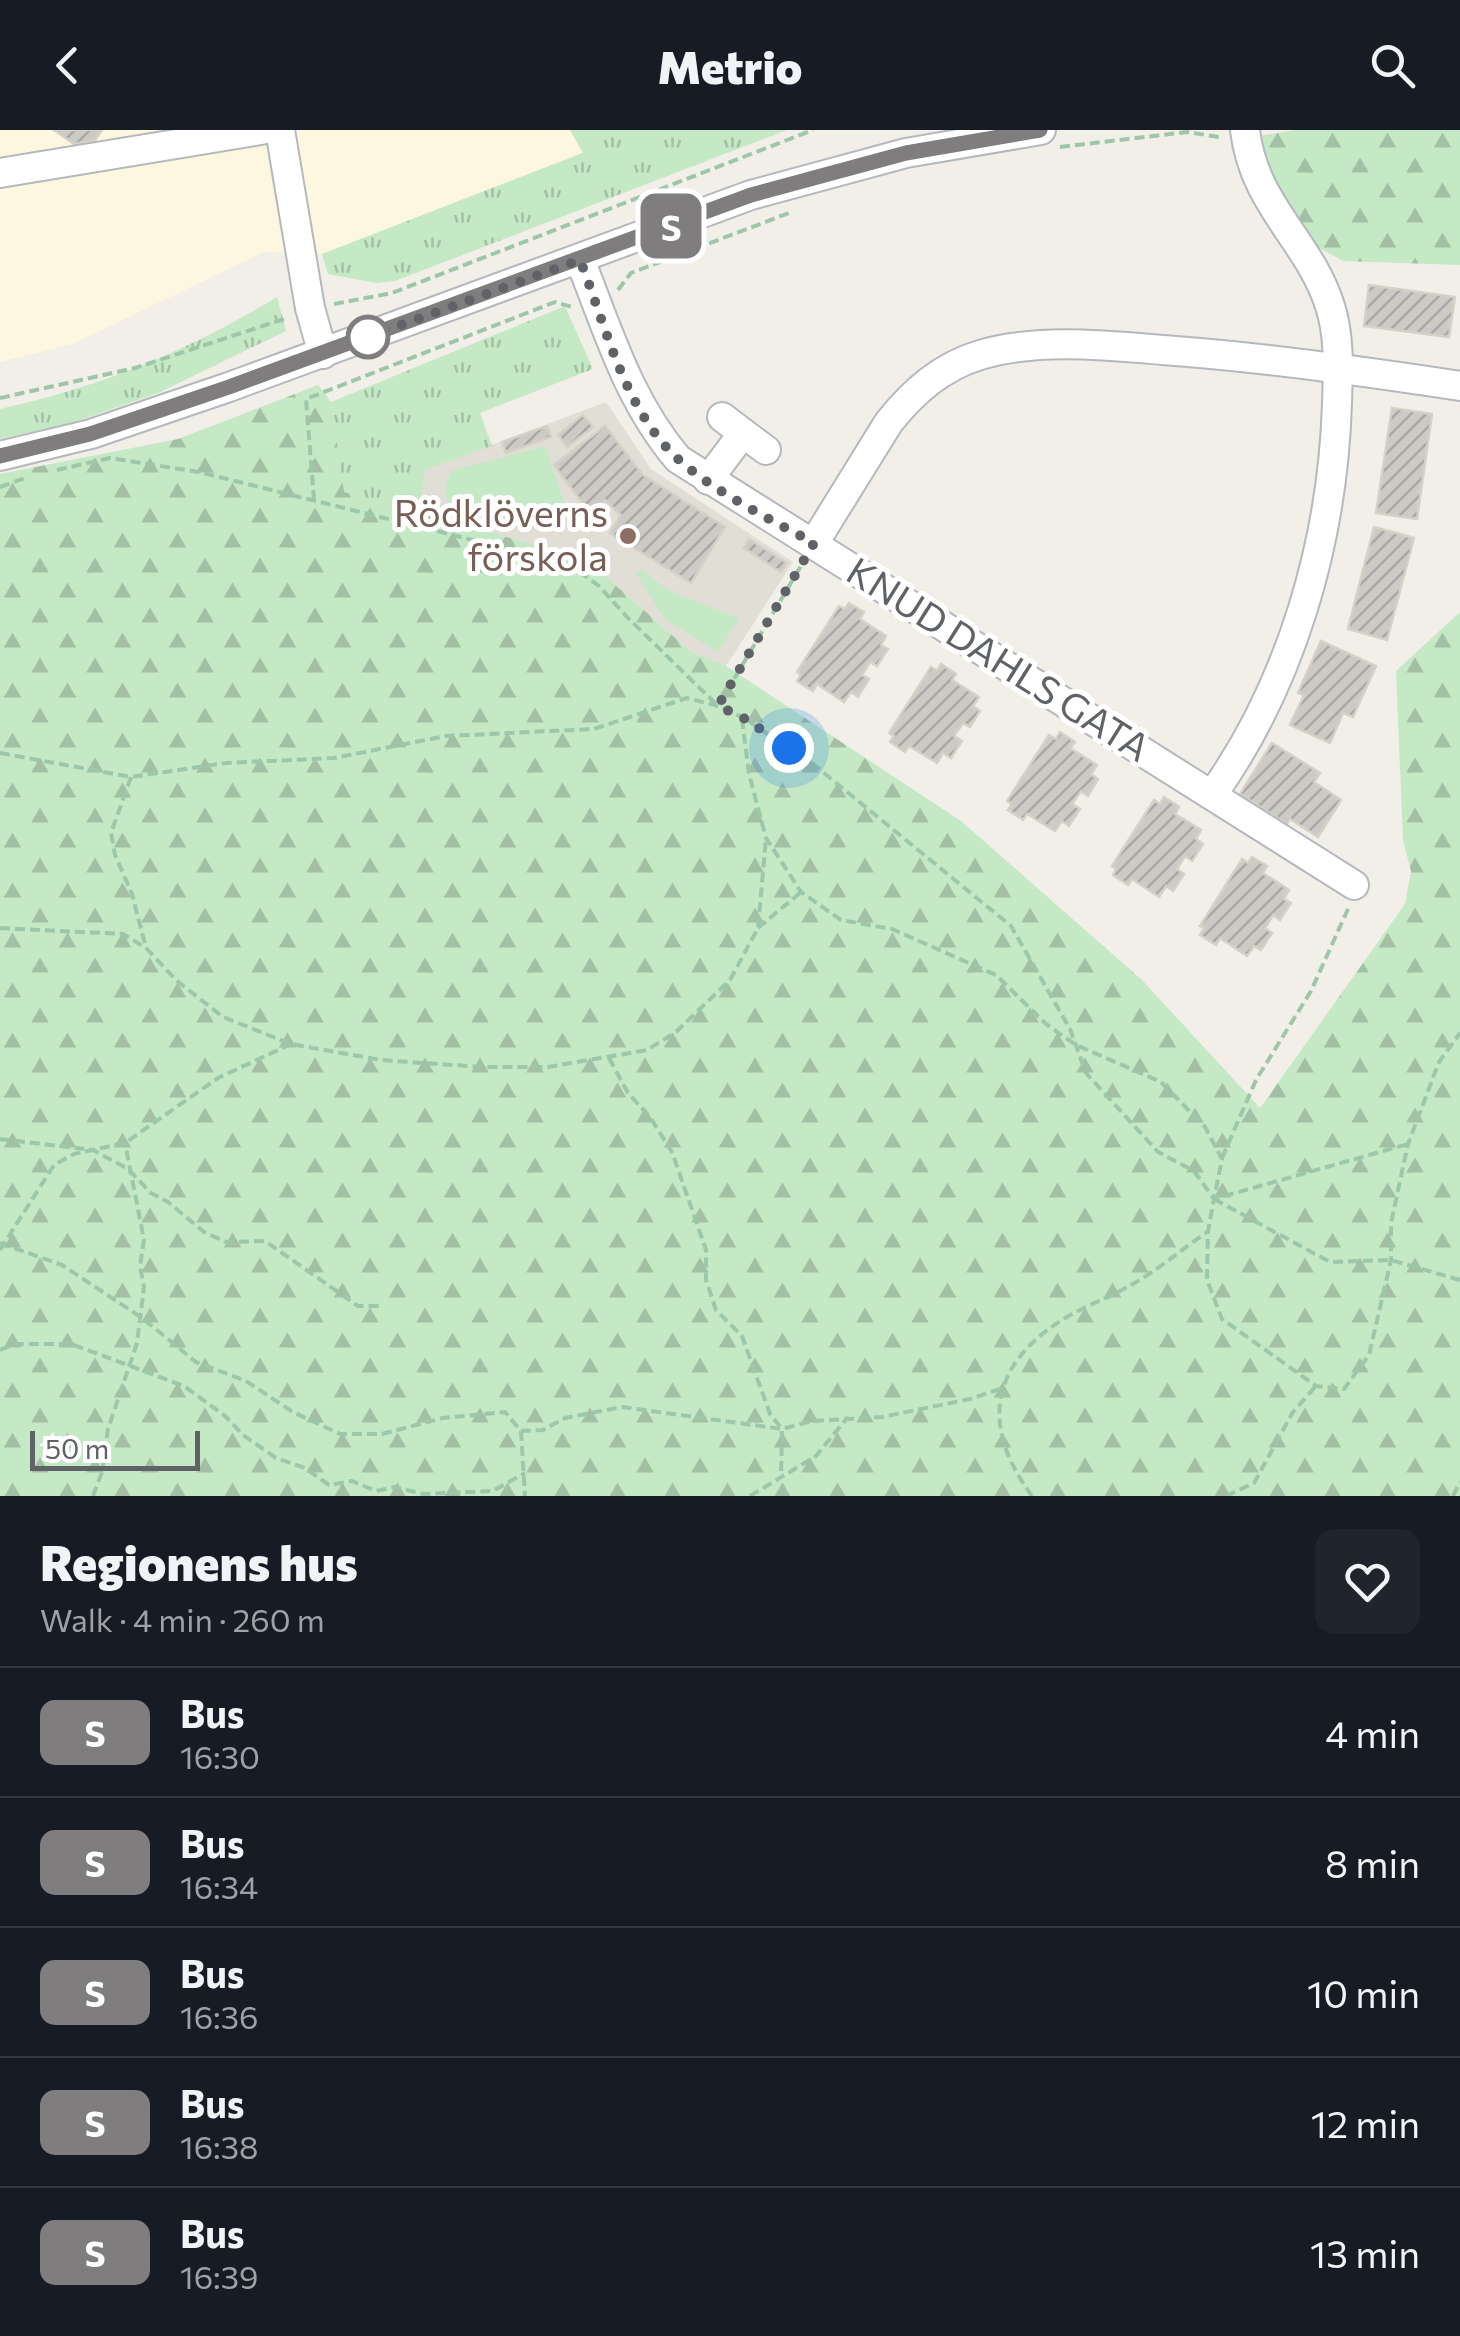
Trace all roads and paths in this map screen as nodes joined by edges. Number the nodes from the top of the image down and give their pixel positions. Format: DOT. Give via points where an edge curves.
graph roads {
  1 [pos="260,130"];
  2 [pos="280,130"];
  3 [pos="812,130"];
  4 [pos="1245,133"];
  5 [pos="1043,140"];
  6 [pos="0,174"];
  7 [pos="795,211"];
  8 [pos="580,260"];
  9 [pos="596,299"];
  10 [pos="310,308"];
  11 [pos="323,354"];
  12 [pos="1338,370"];
  13 [pos="1460,386"];
  14 [pos="0,398"];
  15 [pos="744,433"];
  16 [pos="0,456"];
  17 [pos="44,473"];
  18 [pos="28,477"];
  19 [pos="708,480"];
  20 [pos="0,487"];
  21 [pos="314,500"];
  22 [pos="814,543"];
  23 [pos="718,706"];
  24 [pos="742,717"];
  25 [pos="0,753"];
  26 [pos="131,777"];
  27 [pos="1212,796"];
  28 [pos="766,838"];
  29 [pos="1354,885"];
  30 [pos="801,892"];
  31 [pos="0,928"];
  32 [pos="758,928"];
  33 [pos="146,948"];
  34 [pos="1460,1033"];
  35 [pos="291,1044"];
  36 [pos="1076,1044"];
  37 [pos="608,1058"];
  38 [pos="0,1139"];
  39 [pos="126,1143"];
  40 [pos="1408,1144"];
  41 [pos="93,1150"];
  42 [pos="1222,1159"];
  43 [pos="128,1169"];
  44 [pos="1214,1199"];
  45 [pos="1208,1231"];
  46 [pos="2,1246"];
  47 [pos="1392,1260"];
  48 [pos="1460,1280"];
  49 [pos="379,1306"];
  50 [pos="141,1316"];
  51 [pos="0,1350"];
  52 [pos="130,1366"];
  53 [pos="1316,1386"];
  54 [pos="1003,1388"];
  55 [pos="848,1417"];
  56 [pos="782,1429"];
  57 [pos="521,1431"];
  58 [pos="525,1473"];
  59 [pos="781,1478"];
  60 [pos="1460,1482"];
  61 [pos="94,1496"];
  62 [pos="525,1496"];
  63 [pos="750,1496"];
  64 [pos="1032,1496"];
  65 [pos="1226,1496"];
  66 [pos="1454,1496"];
  1 -- 6 [label="street"];
  2 -- 10 [label="street"];
  3 -- 10 [label="path" via="392,293"];
  4 -- 5 [label="path"];
  4 -- 12 [label="street" via="1262,189 1326,294"];
  5 -- 8 [label="street" via="906,153 751,195"];
  7 -- 9 [label="path" via="631,273 617,292"];
  8 -- 9 [label="street, KNUD DAHLS GATA"];
  8 -- 11 [label="street"];
  9 -- 19 [label="street, KNUD DAHLS GATA" via="628,386 655,432"];
  9 -- 21 [label="path" via="574,308 555,302 306,399"];
  10 -- 11 [label="street"];
  10 -- 14 [label="path" via="135,368"];
  11 -- 16 [label="street" via="90,434"];
  12 -- 13 [label="street"];
  12 -- 22 [label="street" via="1118,346 980,355 930,379 902,406"];
  12 -- 27 [label="street" via="1335,458 1307,597 1280,670"];
  15 -- 19 [label="street"];
  17 -- 21 [label="path" via="110,458"];
  18 -- 20 [label="path"];
  19 -- 22 [label="street, KNUD DAHLS GATA"];
  21 -- 23 [label="path" via="558,556 599,586"];
  22 -- 23 [label="path"];
  22 -- 27 [label="street, KNUD DAHLS GATA"];
  23 -- 24 [label="path"];
  23 -- 26 [label="path" via="687,698 594,730 446,736 334,758 226,763"];
  24 -- 28 [label="path"];
  24 -- 36 [label="path" via="813,764 1010,926"];
  25 -- 26 [label="path"];
  26 -- 33 [label="path" via="111,833"];
  27 -- 29 [label="street, KNUD DAHLS GATA"];
  28 -- 30 [label="path"];
  28 -- 32 [label="path"];
  29 -- 42 [label="path" via="1325,962 1256,1080"];
  30 -- 32 [label="path"];
  30 -- 36 [label="path" via="841,920 892,929 996,975"];
  31 -- 33 [label="path" via="124,934"];
  32 -- 37 [label="path" via="730,980 676,1032 647,1050"];
  33 -- 35 [label="path" via="223,1017"];
  34 -- 40 [label="path" via="1440,1062"];
  35 -- 37 [label="path" via="482,1068"];
  35 -- 39 [label="path" via="218,1078"];
  36 -- 42 [label="path" via="1161,1082 1205,1127"];
  36 -- 44 [label="path" via="1086,1073 1118,1110 1158,1152 1194,1171"];
  37 -- 56 [label="path" via="672,1152 706,1250 716,1310 742,1336 770,1414"];
  38 -- 41 [label="path"];
  39 -- 41 [label="path"];
  39 -- 43 [label="path"];
  40 -- 44 [label="path"];
  40 -- 47 [label="path" via="1391,1224"];
  41 -- 43 [label="path"];
  41 -- 46 [label="path" via="54,1165"];
  42 -- 44 [label="path"];
  43 -- 49 [label="path" via="204,1232 226,1242 265,1241 358,1306"];
  43 -- 50 [label="path" via="144,1240"];
  44 -- 45 [label="path"];
  44 -- 47 [label="path" via="1330,1262"];
  45 -- 53 [label="path" via="1207,1280 1222,1319"];
  45 -- 54 [label="path" via="1131,1285 1061,1320 1008,1370"];
  46 -- 50 [label="path" via="62,1265"];
  47 -- 48 [label="path"];
  47 -- 53 [label="path" via="1370,1355 1344,1389"];
  50 -- 52 [label="path"];
  50 -- 57 [label="path" via="196,1362 246,1381 340,1434 382,1434 443,1418 505,1412"];
  51 -- 52 [label="path" via="72,1344"];
  52 -- 58 [label="path" via="184,1386 276,1458 329,1485 352,1482 423,1494 493,1491"];
  52 -- 61 [label="path"];
  53 -- 65 [label="path" via="1293,1412 1254,1482"];
  54 -- 55 [label="path" via="882,1417"];
  54 -- 64 [label="path" via="997,1412 1004,1442"];
  55 -- 56 [label="path"];
  55 -- 59 [label="path" via="816,1456"];
  56 -- 57 [label="path" via="622,1407"];
  56 -- 59 [label="path"];
  57 -- 58 [label="path"];
  58 -- 62 [label="path"];
  59 -- 63 [label="path"];
  60 -- 66 [label="path"];
}
